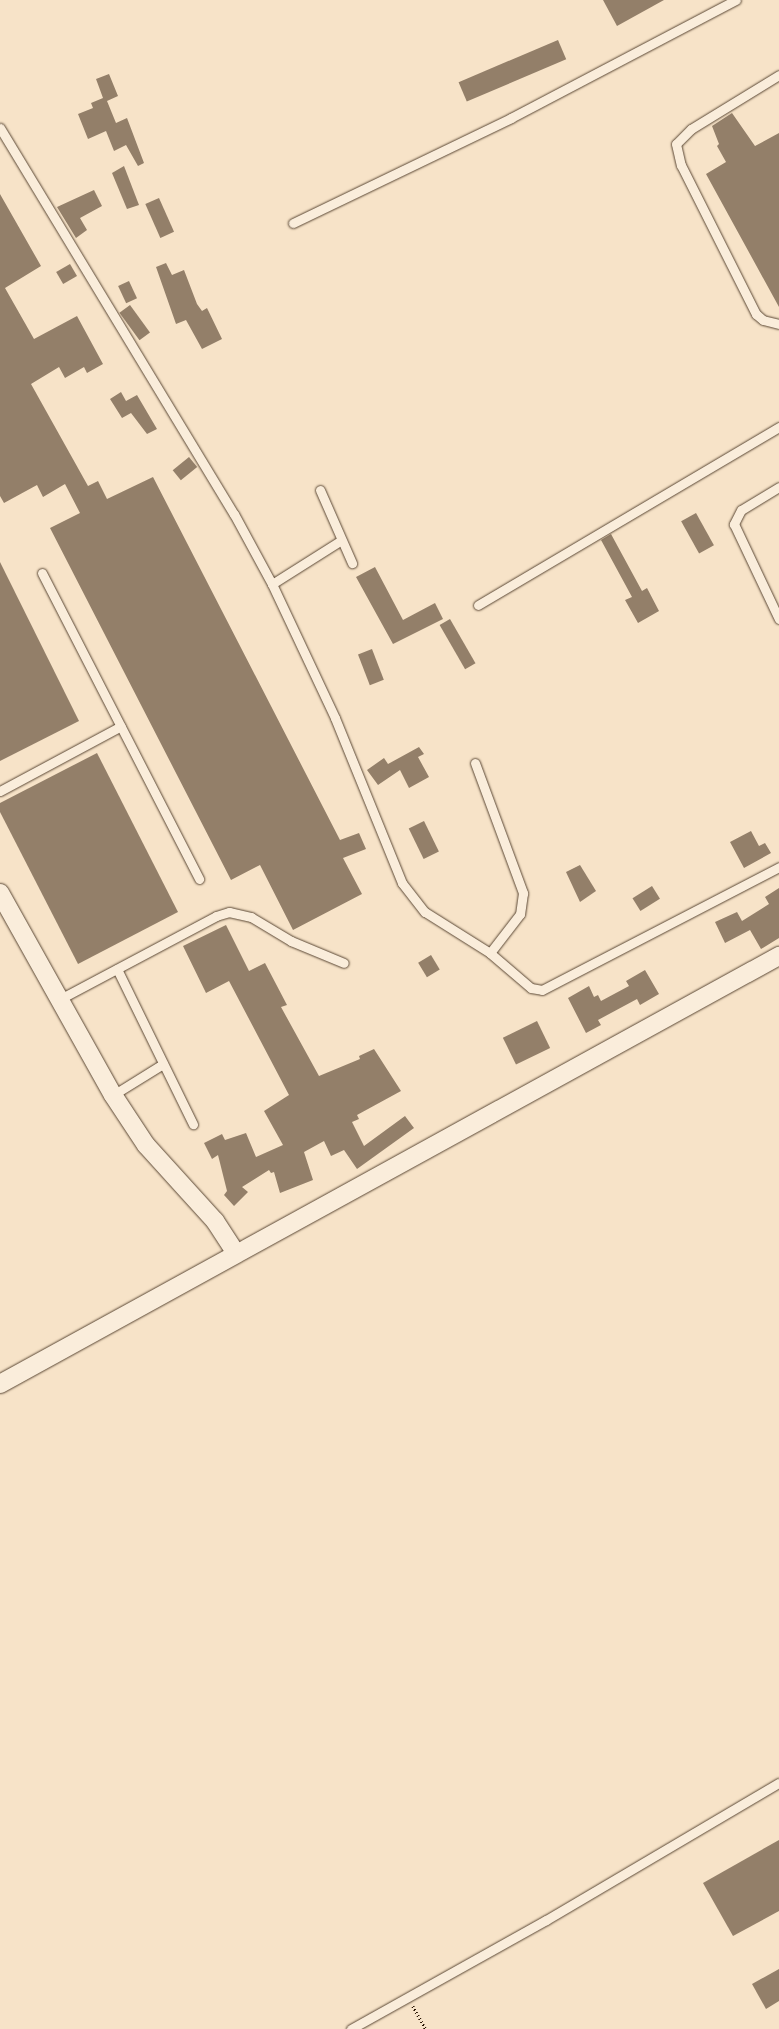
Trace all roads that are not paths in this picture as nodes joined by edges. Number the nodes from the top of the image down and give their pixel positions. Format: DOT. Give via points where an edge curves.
graph roads {
  1 [pos="736,0"];
  2 [pos="779,75"];
  3 [pos="0,128"];
  4 [pos="293,223"];
  5 [pos="779,324"];
  6 [pos="779,427"];
  7 [pos="779,487"];
  8 [pos="320,490"];
  9 [pos="340,541"];
  10 [pos="352,563"];
  11 [pos="42,573"];
  12 [pos="272,584"];
  13 [pos="478,605"];
  14 [pos="779,619"];
  15 [pos="121,726"];
  16 [pos="475,763"];
  17 [pos="0,791"];
  18 [pos="779,866"];
  19 [pos="199,879"];
  20 [pos="2,904"];
  21 [pos="490,952"];
  22 [pos="779,956"];
  23 [pos="344,963"];
  24 [pos="117,969"];
  25 [pos="60,1000"];
  26 [pos="162,1064"];
  27 [pos="113,1095"];
  28 [pos="193,1124"];
  29 [pos="236,1253"];
  30 [pos="0,1384"];
  31 [pos="779,1783"];
  32 [pos="351,2029"];
  1 -- 4 [label="lane" via="511,118"];
  2 -- 5 [label="lane" via="691,129 676,144 681,164 756,314 763,320"];
  3 -- 12 [label="lane" via="234,514"];
  6 -- 13 [label="lane"];
  7 -- 14 [label="lane" via="741,510 734,524"];
  8 -- 9 [label="lane"];
  9 -- 10 [label="lane"];
  9 -- 12 [label="lane"];
  11 -- 15 [label="lane"];
  12 -- 21 [label="lane" via="335,718 402,883 425,912"];
  15 -- 17 [label="lane"];
  15 -- 19 [label="lane"];
  16 -- 21 [label="lane" via="523,893 520,914"];
  18 -- 21 [label="lane" via="542,990 531,988"];
  20 -- 25 [label="street"];
  22 -- 29 [label="street"];
  23 -- 24 [label="lane" via="290,941 251,917 229,912"];
  24 -- 25 [label="lane"];
  24 -- 26 [label="lane"];
  25 -- 27 [label="street"];
  26 -- 27 [label="lane"];
  26 -- 28 [label="lane"];
  27 -- 29 [label="street" via="146,1145 216,1221"];
  29 -- 30 [label="street"];
  31 -- 32 [label="lane"];
}
